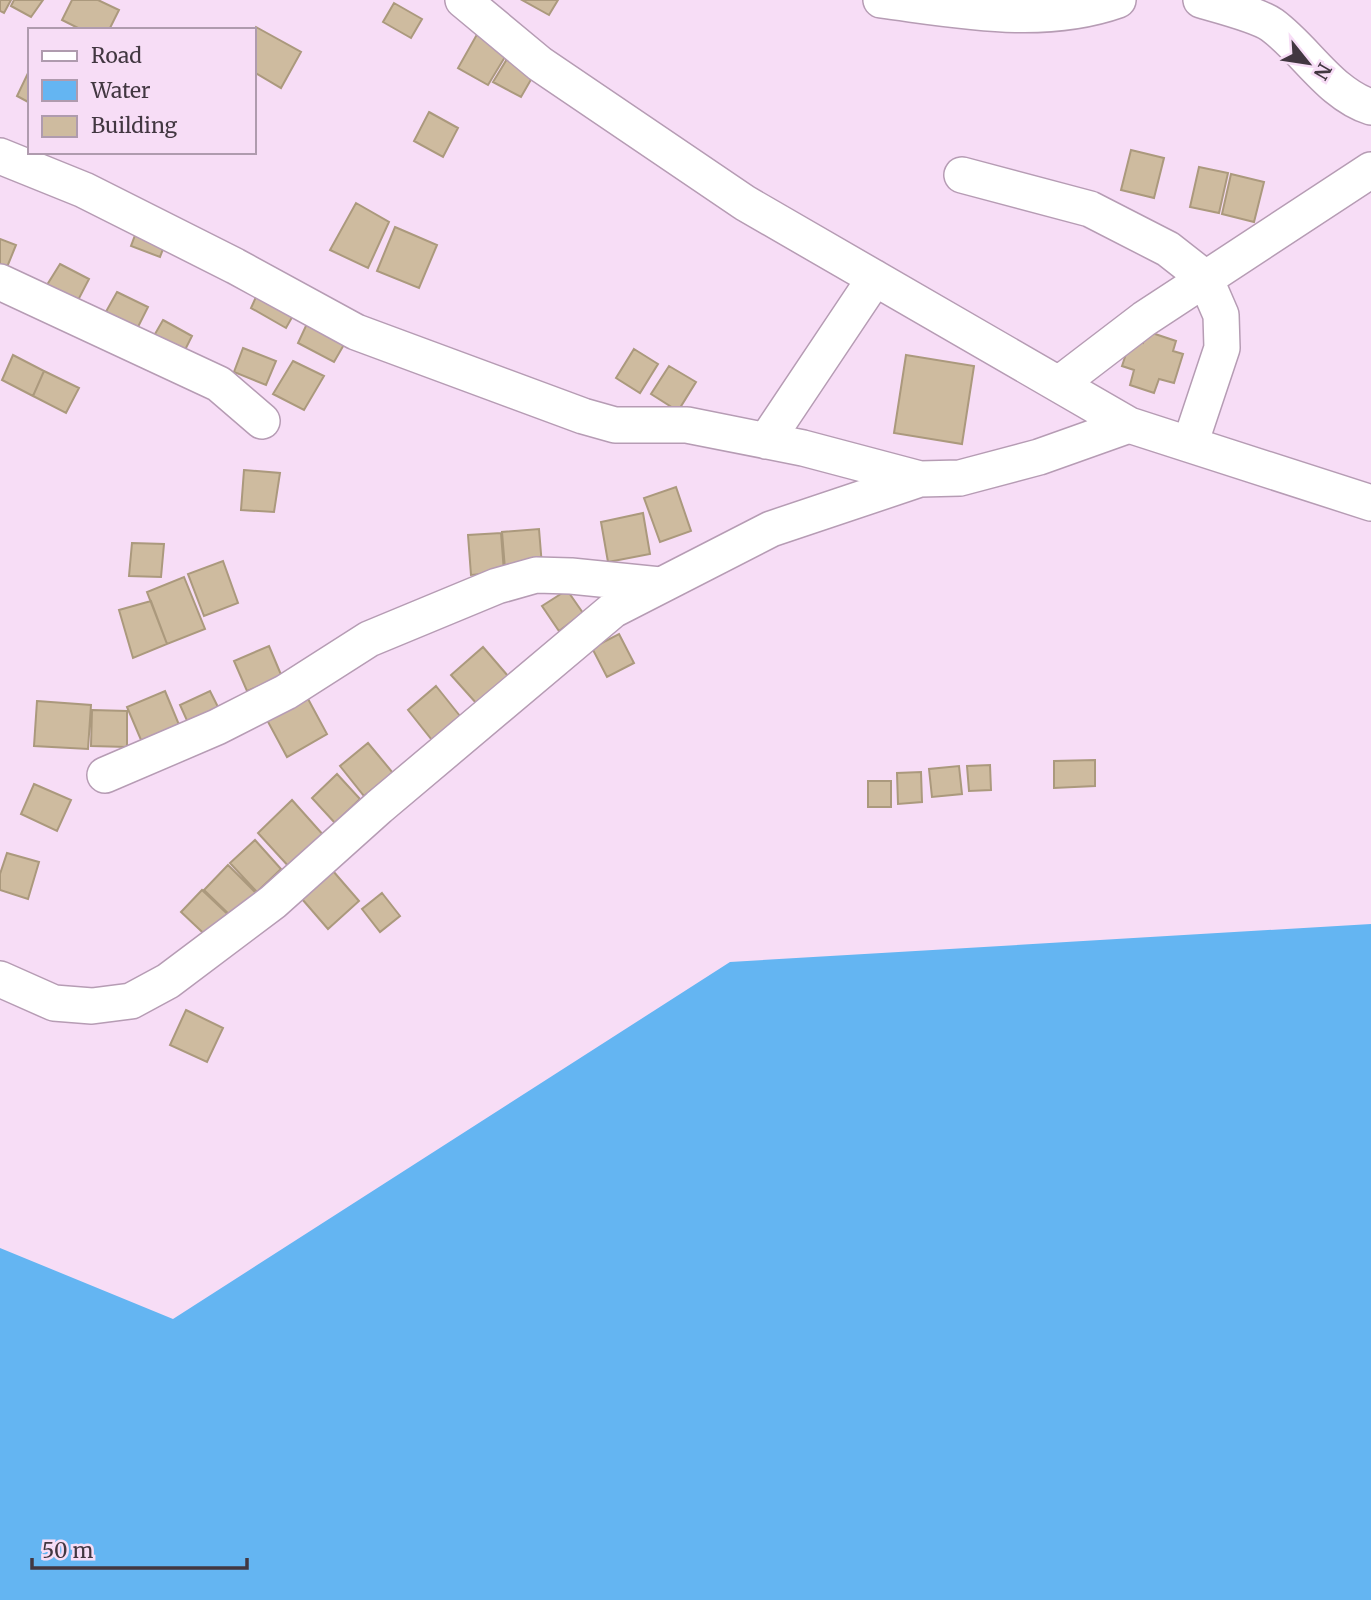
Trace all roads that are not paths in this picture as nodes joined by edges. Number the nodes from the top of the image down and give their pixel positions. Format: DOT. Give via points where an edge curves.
graph roads {
  1 [pos="463,0"];
  2 [pos="881,0"];
  3 [pos="1118,0"];
  4 [pos="1201,0"];
  5 [pos="1371,107"];
  6 [pos="0,156"];
  7 [pos="1371,170"];
  8 [pos="962,175"];
  9 [pos="875,278"];
  10 [pos="1205,278"];
  11 [pos="0,282"];
  12 [pos="1059,384"];
  13 [pos="262,421"];
  14 [pos="1129,425"];
  15 [pos="766,441"];
  16 [pos="1190,444"];
  17 [pos="920,479"];
  18 [pos="1371,503"];
  19 [pos="660,585"];
  20 [pos="105,775"];
  21 [pos="0,979"];
  1 -- 9 [label="street" via="540,64 745,203"];
  2 -- 3 [label="street" via="1002,15 1049,14"];
  4 -- 5 [label="street" via="1269,23 1301,49 1326,79"];
  6 -- 15 [label="street" via="84,190 368,337 615,425 687,425"];
  7 -- 10 [label="street"];
  8 -- 10 [label="street" via="1090,209 1168,249"];
  9 -- 12 [label="street"];
  9 -- 15 [label="street"];
  10 -- 12 [label="street"];
  10 -- 16 [label="street" via="1221,315 1222,348"];
  11 -- 13 [label="street" via="219,384"];
  12 -- 14 [label="street"];
  14 -- 16 [label="street"];
  14 -- 17 [label="street" via="1026,461 960,478"];
  15 -- 17 [label="street"];
  16 -- 18 [label="street"];
  17 -- 19 [label="street" via="771,529"];
  19 -- 20 [label="street" via="536,575 497,586 369,639 275,698"];
  19 -- 21 [label="street" via="612,610 273,902 169,981 131,1002 92,1006 54,1003"];
}
